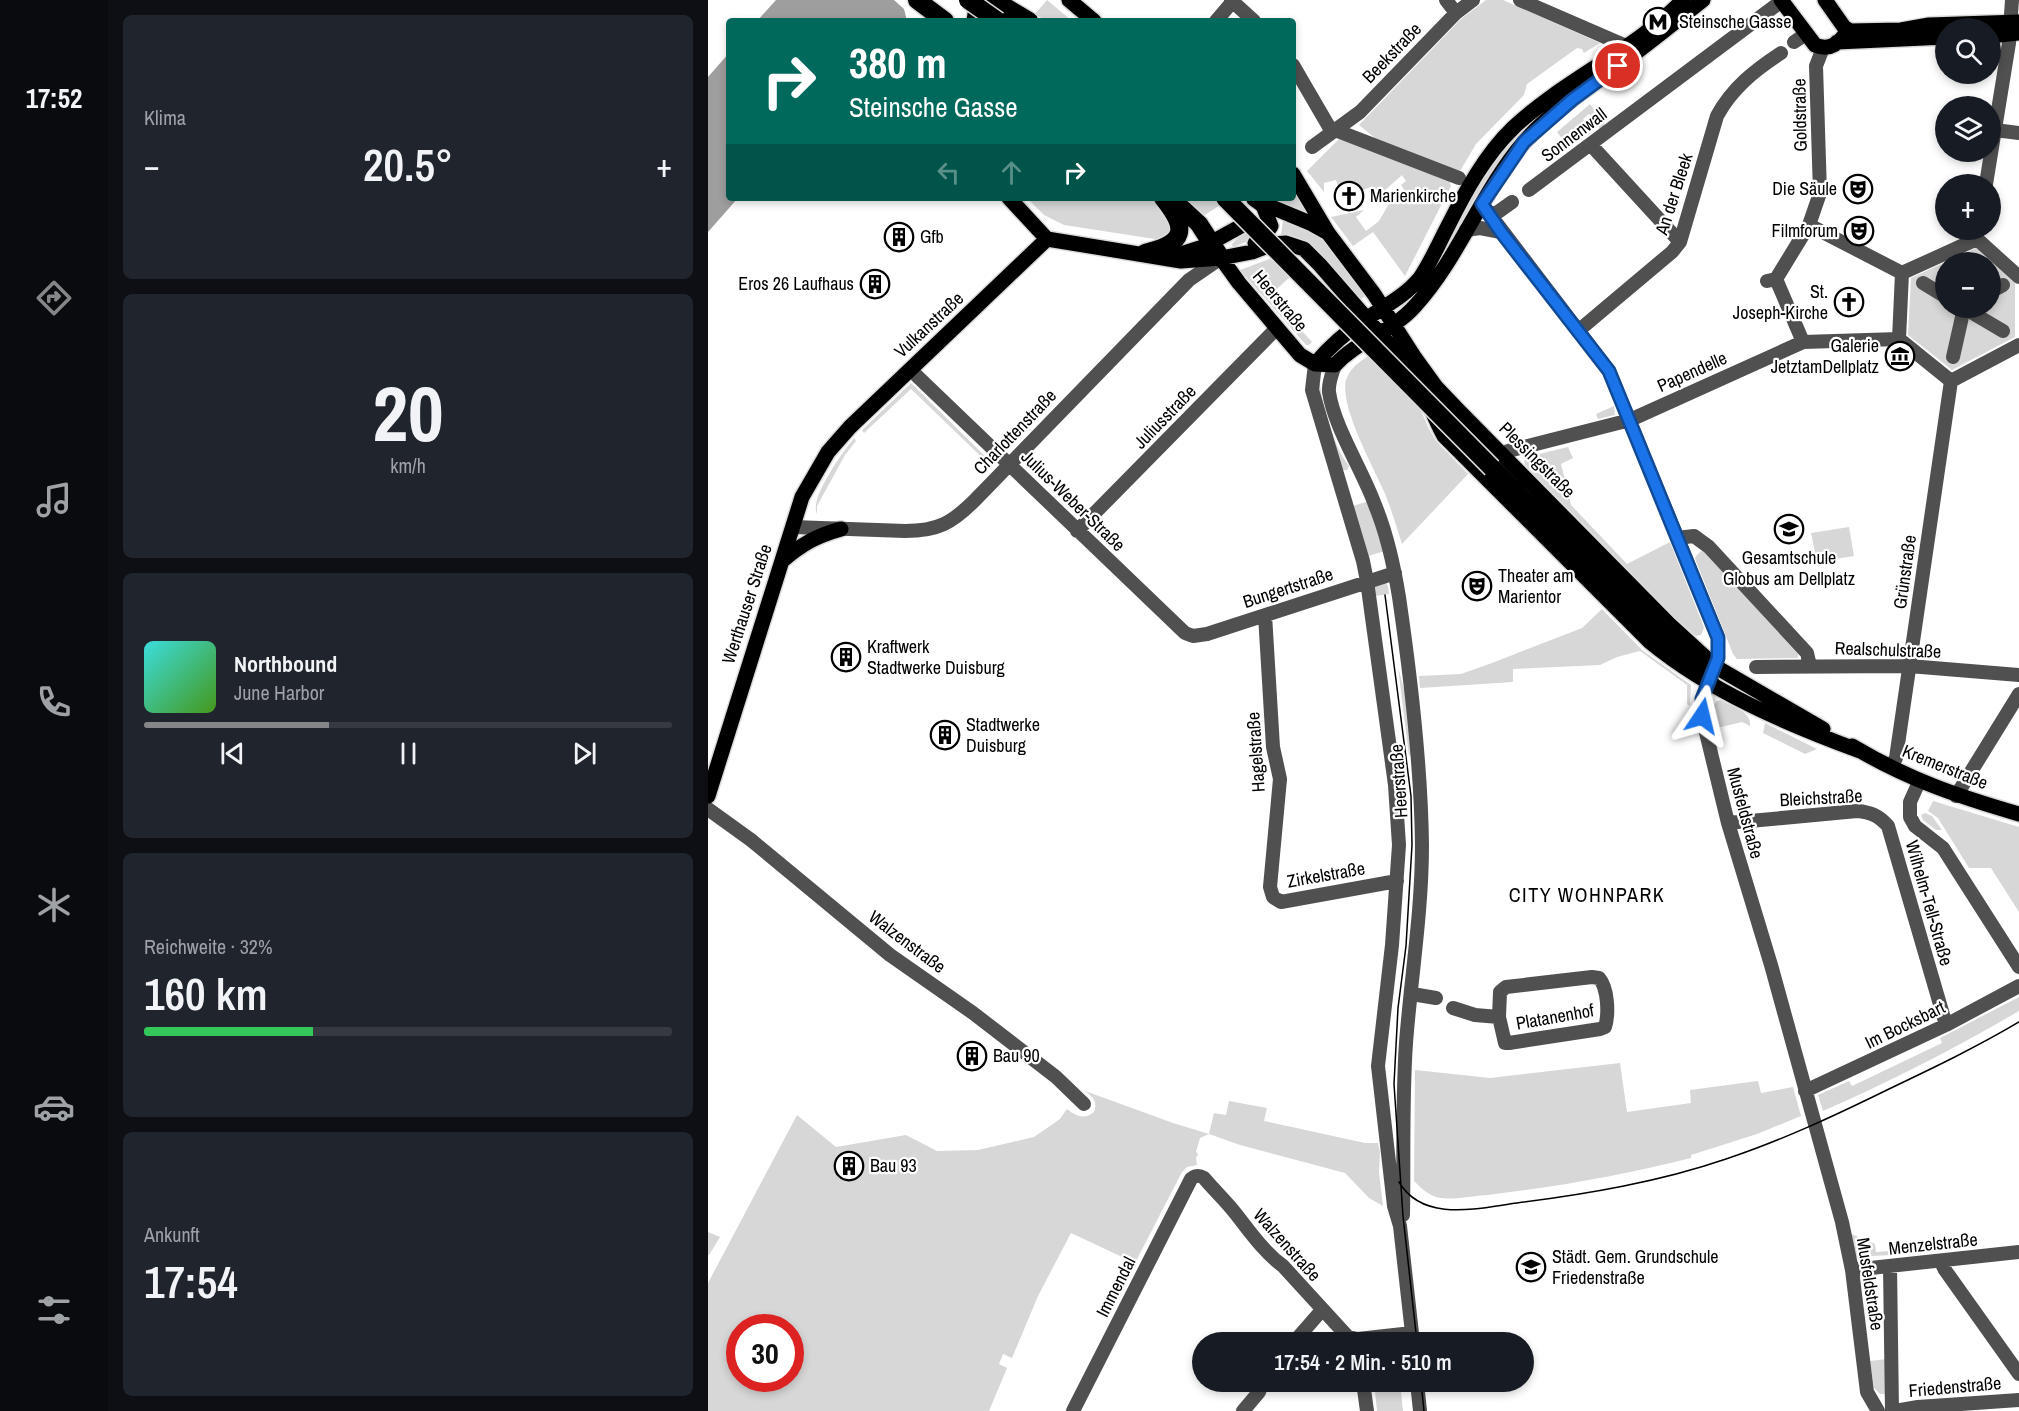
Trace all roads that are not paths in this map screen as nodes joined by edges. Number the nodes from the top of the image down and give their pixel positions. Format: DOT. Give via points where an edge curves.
graph roads {
  1 [pos="917,0"];
  2 [pos="968,0"];
  3 [pos="977,0"];
  4 [pos="994,0"];
  5 [pos="1069,0"];
  6 [pos="1233,0"];
  7 [pos="1446,0"];
  8 [pos="1473,0"];
  9 [pos="1520,0"];
  10 [pos="1683,0"];
  11 [pos="1703,0"];
  12 [pos="1782,0"];
  13 [pos="1825,0"];
  14 [pos="2012,0"];
  15 [pos="1456,13"];
  16 [pos="941,18"];
  17 [pos="974,18"];
  18 [pos="994,18"];
  19 [pos="1024,18"];
  20 [pos="1090,18"];
  21 [pos="1218,18"];
  22 [pos="1251,18"];
  23 [pos="2014,28"];
  24 [pos="1847,29"];
  25 [pos="1935,39"];
  26 [pos="1830,45"];
  27 [pos="1626,46"];
  28 [pos="1781,52"];
  29 [pos="1296,70"];
  30 [pos="2001,98"];
  31 [pos="1334,131"];
  32 [pos="2001,131"];
  33 [pos="2019,133"];
  34 [pos="1591,146"];
  35 [pos="1312,147"];
  36 [pos="1459,178"];
  37 [pos="1296,179"];
  38 [pos="1529,190"];
  39 [pos="1012,201"];
  40 [pos="1165,201"];
  41 [pos="1174,201"];
  42 [pos="1228,201"];
  43 [pos="1261,201"];
  44 [pos="1262,201"];
  45 [pos="1263,201"];
  46 [pos="1264,201"];
  47 [pos="1512,202"];
  48 [pos="1485,209"];
  49 [pos="1809,225"];
  50 [pos="1466,230"];
  51 [pos="1501,232"];
  52 [pos="1329,233"];
  53 [pos="1047,239"];
  54 [pos="1966,240"];
  55 [pos="1984,240"];
  56 [pos="1680,242"];
  57 [pos="1273,244"];
  58 [pos="1224,251"];
  59 [pos="1145,253"];
  60 [pos="1902,273"];
  61 [pos="2019,277"];
  62 [pos="1923,284"];
  63 [pos="1935,291"];
  64 [pos="1384,307"];
  65 [pos="1366,318"];
  66 [pos="1962,318"];
  67 [pos="1981,318"];
  68 [pos="1395,324"];
  69 [pos="1277,328"];
  70 [pos="1578,331"];
  71 [pos="2003,331"];
  72 [pos="1378,334"];
  73 [pos="1899,339"];
  74 [pos="1803,342"];
  75 [pos="2019,345"];
  76 [pos="1953,357"];
  77 [pos="1315,364"];
  78 [pos="1335,366"];
  79 [pos="917,376"];
  80 [pos="1951,381"];
  81 [pos="1630,420"];
  82 [pos="1497,461"];
  83 [pos="1009,464"];
  84 [pos="792,527"];
  85 [pos="841,529"];
  86 [pos="1077,531"];
  87 [pos="1677,538"];
  88 [pos="782,561"];
  89 [pos="1395,573"];
  90 [pos="1367,581"];
  91 [pos="1265,615"];
  92 [pos="1193,636"];
  93 [pos="1810,666"];
  94 [pos="1909,666"];
  95 [pos="1756,667"];
  96 [pos="1713,675"];
  97 [pos="2019,675"];
  98 [pos="2019,694"];
  99 [pos="1891,767"];
  100 [pos="1919,782"];
  101 [pos="708,796"];
  102 [pos="1956,796"];
  103 [pos="708,809"];
  104 [pos="2019,814"];
  105 [pos="1910,817"];
  106 [pos="1728,823"];
  107 [pos="1888,826"];
  108 [pos="1397,880"];
  109 [pos="1270,887"];
  110 [pos="2019,967"];
  111 [pos="2019,986"];
  112 [pos="1412,994"];
  113 [pos="1436,998"];
  114 [pos="1453,1008"];
  115 [pos="1499,1017"];
  116 [pos="1946,1025"];
  117 [pos="1805,1092"];
  118 [pos="1084,1104"];
  119 [pos="1191,1179"];
  120 [pos="1400,1226"];
  121 [pos="2019,1252"];
  122 [pos="1941,1262"];
  123 [pos="1890,1266"];
  124 [pos="1852,1270"];
  125 [pos="1322,1310"];
  126 [pos="1303,1332"];
  127 [pos="1343,1332"];
  128 [pos="1411,1332"];
  129 [pos="2019,1374"];
  130 [pos="1259,1392"];
  131 [pos="1364,1392"];
  132 [pos="1418,1392"];
  133 [pos="2019,1400"];
  134 [pos="1073,1411"];
  135 [pos="1243,1411"];
  136 [pos="1367,1411"];
  137 [pos="1420,1411"];
  138 [pos="1878,1411"];
  139 [pos="1893,1411"];
  1 -- 16 [label="highway"];
  2 -- 18 [label="highway, bridge"];
  3 -- 17 [label="main road"];
  4 -- 19 [label="highway"];
  5 -- 20 [label="main road"];
  6 -- 21 [label="street"];
  6 -- 22 [label="street"];
  7 -- 15 [label="street"];
  8 -- 15 [label="street, Beekstraße"];
  9 -- 27 [label="street"];
  10 -- 27 [label="main road"];
  11 -- 48 [label="main road" via="1572,100 1524,142"];
  12 -- 26 [label="main road" via="1800,38 1815,45"];
  12 -- 34 [label="street, Sonnenwall"];
  13 -- 24 [label="main road"];
  14 -- 23 [label="street"];
  15 -- 31 [label="street, Beekstraße" via="1360,112"];
  23 -- 24 [label="main road" via="1929,25 1901,30"];
  23 -- 30 [label="street"];
  24 -- 26 [label="main road" via="1843,38"];
  25 -- 26 [label="main road"];
  26 -- 49 [label="street, Goldstraße" via="1816,66 1820,193"];
  27 -- 64 [label="main road" via="1545,102 1496,146 1478,171 1420,277"];
  28 -- 56 [label="street, An der Bleek" via="1754,71 1725,101 1717,116"];
  29 -- 31 [label="street"];
  31 -- 35 [label="street, Beekstraße"];
  31 -- 36 [label="street"];
  32 -- 33 [label="street"];
  34 -- 38 [label="street, Sonnenwall"];
  34 -- 56 [label="street"];
  37 -- 52 [label="main road, Plessingstraße"];
  39 -- 53 [label="main road"];
  40 -- 59 [label="highway" via="1178,220 1179,234 1166,247"];
  41 -- 58 [label="highway"];
  42 -- 82 [label="highway, Plessingstraße, bridge"];
  43 -- 58 [label="main road"];
  44 -- 58 [label="main road" via="1271,226 1265,235"];
  45 -- 57 [label="main road" via="1274,212 1279,225"];
  46 -- 52 [label="main road, Plessingstraße"];
  47 -- 48 [label="street" via="1498,212"];
  48 -- 50 [label="main road"];
  48 -- 51 [label="street, Musfeldstraße"];
  49 -- 60 [label="street"];
  49 -- 74 [label="street, Goldstraße" via="1772,280"];
  50 -- 51 [label="street"];
  50 -- 68 [label="main road" via="1432,285"];
  51 -- 70 [label="street, Musfeldstraße"];
  52 -- 64 [label="main road, Plessingstraße"];
  53 -- 59 [label="main road"];
  53 -- 84 [label="main road, Vulkanstraße" via="850,427 813,477"];
  54 -- 60 [label="street"];
  55 -- 61 [label="street"];
  56 -- 70 [label="street, An der Bleek"];
  57 -- 58 [label="main road"];
  57 -- 65 [label="main road" via="1286,243 1304,249"];
  58 -- 59 [label="main road"];
  58 -- 69 [label="main road, Heerstraße" via="1239,283"];
  58 -- 83 [label="street, Charlottenstraße" via="1189,280"];
  60 -- 73 [label="street"];
  62 -- 63 [label="street"];
  64 -- 65 [label="main road"];
  64 -- 68 [label="main road, Plessingstraße"];
  65 -- 72 [label="main road"];
  65 -- 77 [label="main road" via="1330,346"];
  66 -- 76 [label="street"];
  67 -- 71 [label="street"];
  68 -- 72 [label="main road"];
  68 -- 82 [label="main road, Plessingstraße" via="1436,387"];
  69 -- 77 [label="main road, Heerstraße" via="1300,355"];
  69 -- 86 [label="street, Juliusstraße"];
  70 -- 81 [label="street, Musfeldstraße" via="1609,371"];
  72 -- 78 [label="main road" via="1343,356"];
  72 -- 96 [label="main road" via="1418,378 1444,436 1646,638 1676,663"];
  73 -- 74 [label="street, Papendelle"];
  73 -- 80 [label="street"];
  74 -- 81 [label="street, Papendelle"];
  75 -- 80 [label="street"];
  77 -- 78 [label="main road"];
  77 -- 90 [label="street, Heerstraße" via="1312,390"];
  78 -- 89 [label="street, Heerstraße" via="1329,393 1382,523"];
  79 -- 83 [label="street, Julius-Weber-Straße"];
  80 -- 94 [label="street, Grünstraße"];
  81 -- 82 [label="street, Papendelle" via="1508,451"];
  81 -- 87 [label="street, Musfeldstraße"];
  82 -- 96 [label="main road, Plessingstraße" via="1669,624"];
  82 -- 96 [label="highway, Plessingstraße" via="1654,629"];
  83 -- 85 [label="street, Charlottenstraße" via="961,514 942,526 914,531"];
  83 -- 86 [label="street, Julius-Weber-Straße"];
  84 -- 85 [label="street, Charlottenstraße"];
  84 -- 88 [label="main road, Werthauser Straße"];
  85 -- 88 [label="main road" via="800,546"];
  86 -- 92 [label="street, Julius-Weber-Straße" via="1185,633"];
  87 -- 93 [label="street" via="1694,536 1709,547 1807,653"];
  87 -- 96 [label="street, Musfeldstraße" via="1718,638"];
  88 -- 101 [label="main road, Werthauser Straße"];
  89 -- 90 [label="street, Bungertstraße"];
  89 -- 112 [label="street, Heerstraße" via="1412,695 1420,794 1420,884"];
  90 -- 91 [label="street, Bungertstraße"];
  90 -- 108 [label="street, Heerstraße" via="1395,785"];
  91 -- 92 [label="street, Bungertstraße"];
  91 -- 109 [label="street, Hagelstraße" via="1273,747 1280,779"];
  93 -- 94 [label="street, Realschulstraße"];
  93 -- 95 [label="street, Realschulstraße"];
  94 -- 97 [label="street, Realschulstraße"];
  94 -- 99 [label="street, Grünstraße" via="1896,758"];
  96 -- 99 [label="main road, Kremerstraße" via="1789,723"];
  96 -- 106 [label="street, Musfeldstraße" via="1702,699 1702,716"];
  98 -- 102 [label="street"];
  99 -- 100 [label="main road, Kremerstraße"];
  100 -- 102 [label="main road, Kremerstraße"];
  100 -- 105 [label="street" via="1910,802"];
  102 -- 104 [label="main road, Kremerstraße"];
  103 -- 118 [label="street, Walzenstraße" via="890,956 1056,1077"];
  105 -- 107 [label="street"];
  105 -- 110 [label="street" via="1915,826 1943,848"];
  106 -- 107 [label="street, Bleichstraße" via="1857,811 1881,818"];
  106 -- 117 [label="street, Musfeldstraße"];
  107 -- 116 [label="street, Wilhelm-Tell-Straße"];
  108 -- 109 [label="street, Zirkelstraße" via="1281,902 1273,897"];
  108 -- 120 [label="street, Heerstraße" via="1378,1066 1394,1206"];
  111 -- 116 [label="street, Im Bocksbart"];
  112 -- 113 [label="street"];
  112 -- 120 [label="street, Heerstraße" via="1405,1068"];
  114 -- 115 [label="street, Platanenhof"];
  115 -- 115 [label="street, Platanenhof" via="1505,1043 1600,1029 1607,1020 1604,986 1599,978 1592,977 1506,987 1500,992"];
  116 -- 117 [label="street, Im Bocksbart"];
  117 -- 124 [label="street, Musfeldstraße"];
  119 -- 125 [label="street, Walzenstraße" via="1204,1178"];
  119 -- 134 [label="street, Immendal"];
  120 -- 128 [label="street, Heerstraße"];
  121 -- 122 [label="street, Menzelstraße"];
  122 -- 123 [label="street, Menzelstraße"];
  122 -- 129 [label="street"];
  123 -- 124 [label="street, Menzelstraße"];
  123 -- 139 [label="street"];
  124 -- 138 [label="street, Musfeldstraße" via="1868,1392"];
  125 -- 126 [label="street"];
  125 -- 127 [label="street, Walzenstraße"];
  130 -- 135 [label="street"];
  131 -- 136 [label="street"];
  132 -- 137 [label="street"];
  133 -- 139 [label="street, Friedenstraße"];
}
